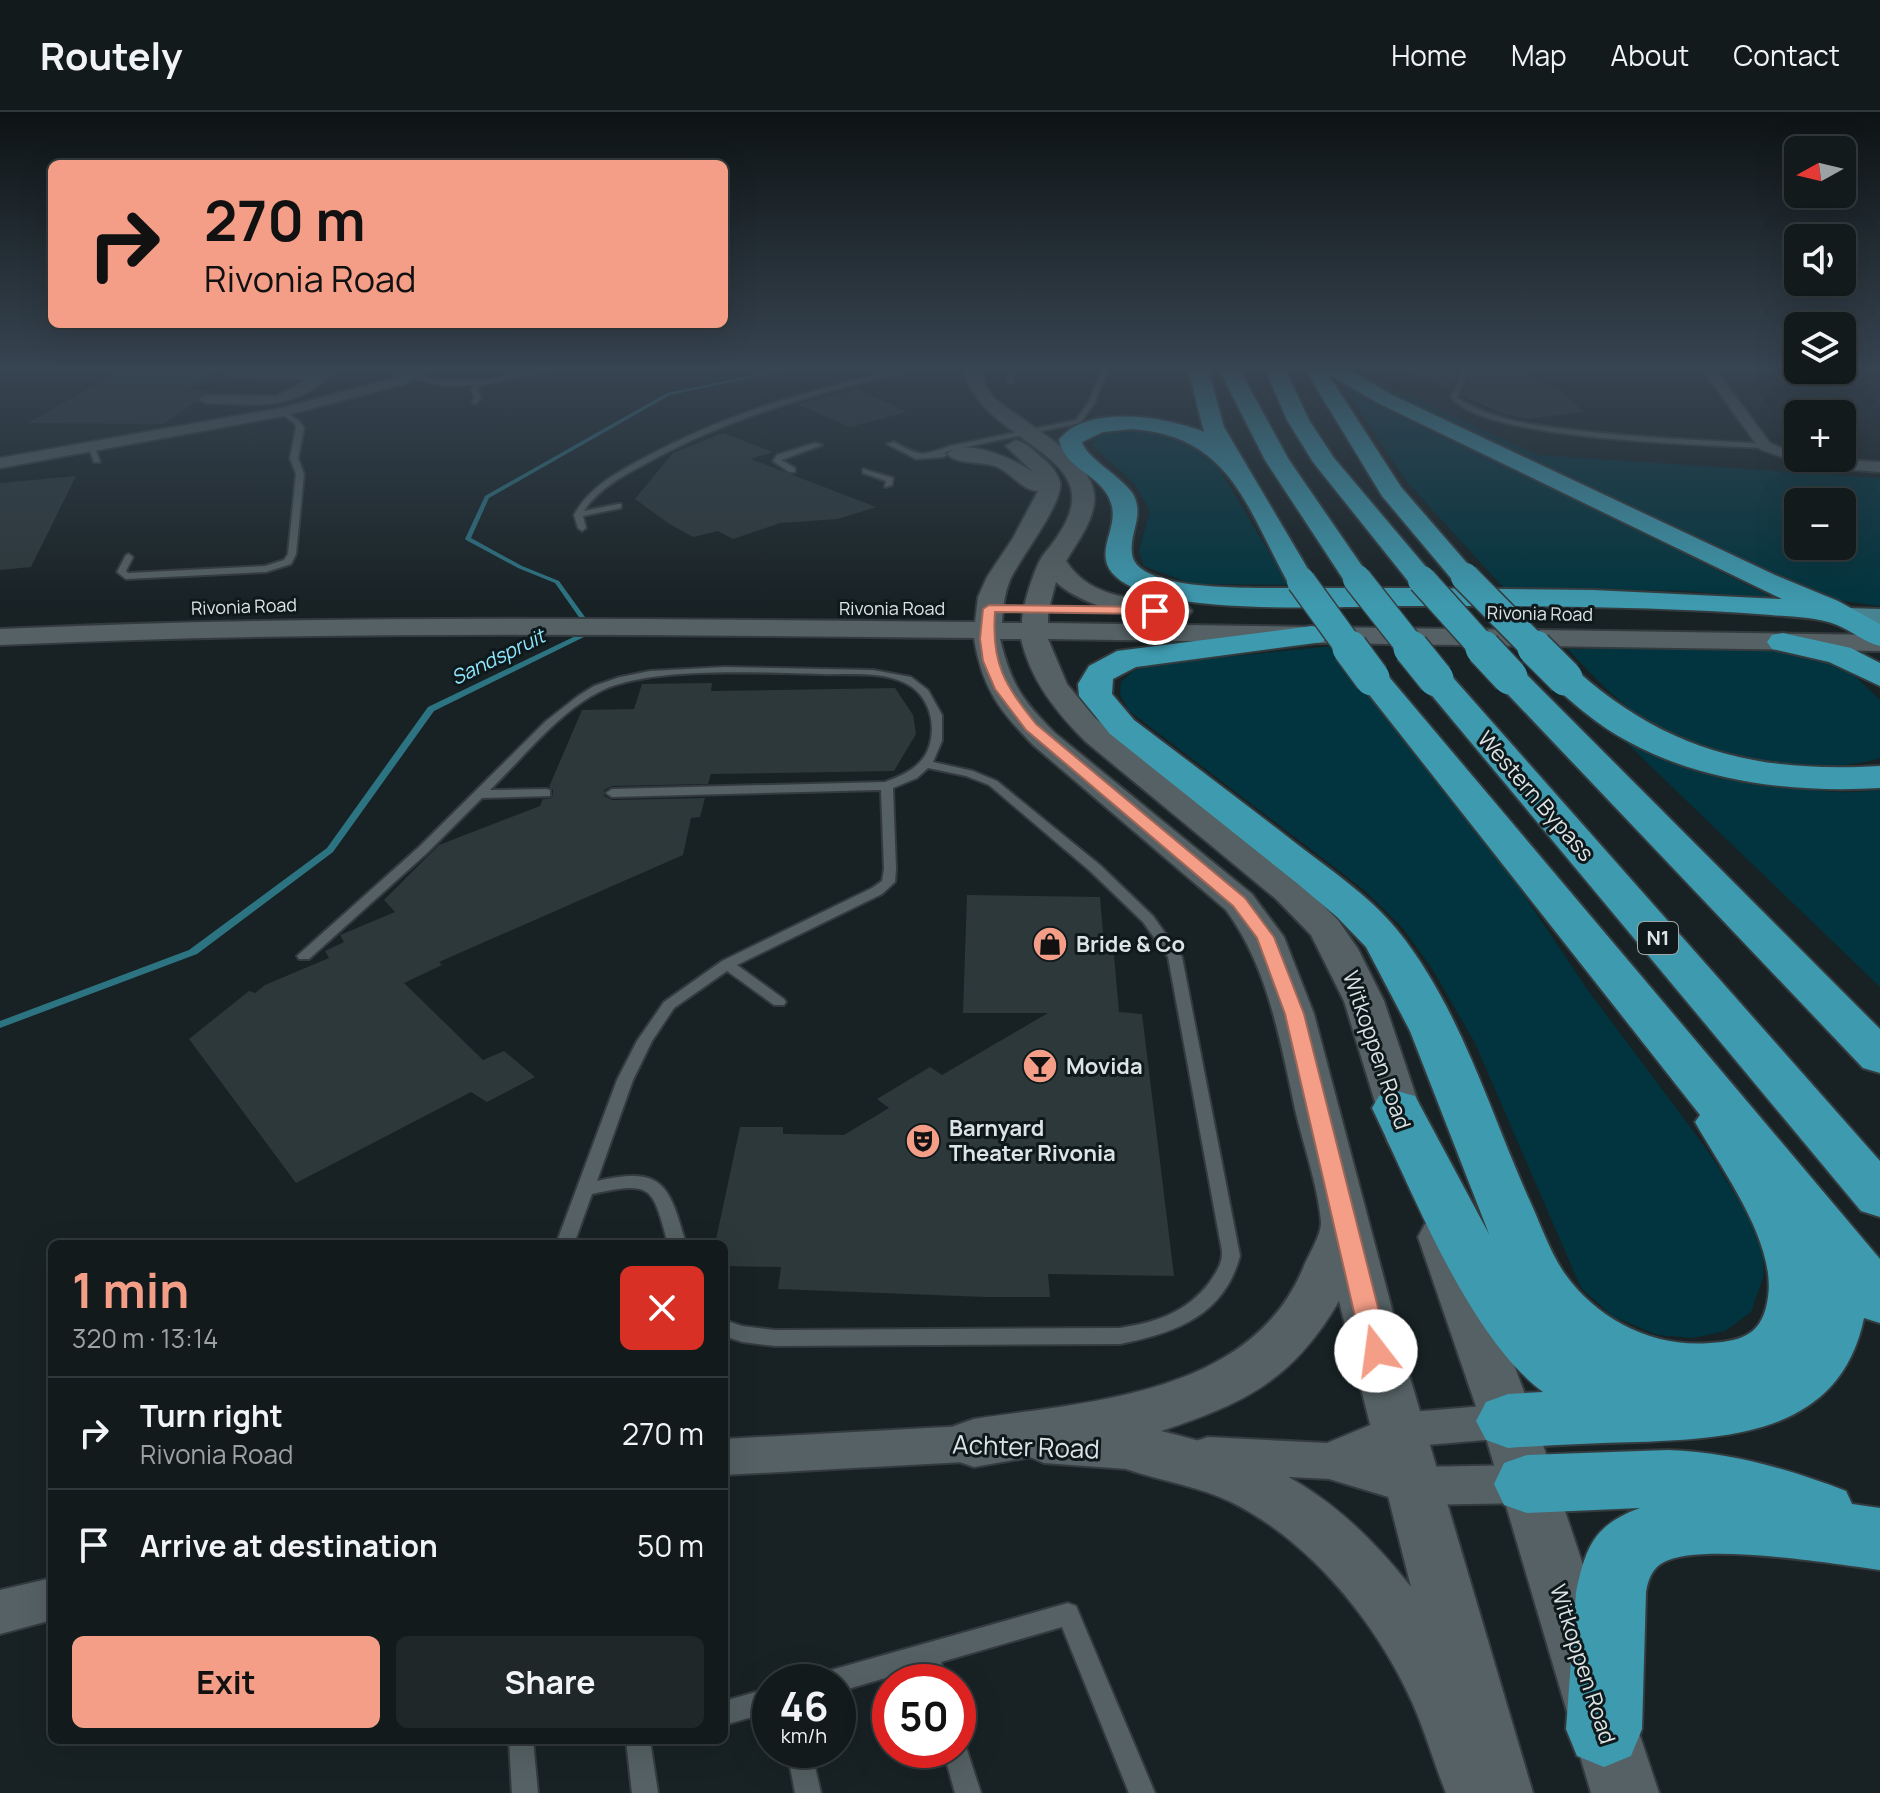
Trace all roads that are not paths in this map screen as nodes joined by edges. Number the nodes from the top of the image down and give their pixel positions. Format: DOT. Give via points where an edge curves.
graph roads {
  1 [pos="116,447"];
  2 [pos="296,447"];
  3 [pos="670,447"];
  4 [pos="810,447"];
  5 [pos="898,447"];
  6 [pos="970,447"];
  7 [pos="982,447"];
  8 [pos="1029,447"];
  9 [pos="1042,447"];
  10 [pos="1072,447"];
  11 [pos="1214,447"];
  12 [pos="1225,447"];
  13 [pos="1270,447"];
  14 [pos="1316,447"];
  15 [pos="1364,447"];
  16 [pos="1485,447"];
  17 [pos="1769,447"];
  18 [pos="957,454"];
  19 [pos="934,455"];
  20 [pos="0,463"];
  21 [pos="1233,463"];
  22 [pos="1880,467"];
  23 [pos="792,470"];
  24 [pos="866,471"];
  25 [pos="888,485"];
  26 [pos="1047,499"];
  27 [pos="618,506"];
  28 [pos="578,515"];
  29 [pos="582,528"];
  30 [pos="129,557"];
  31 [pos="1053,559"];
  32 [pos="1179,611"];
  33 [pos="468,615"];
  34 [pos="673,617"];
  35 [pos="1847,617"];
  36 [pos="1880,618"];
  37 [pos="0,619"];
  38 [pos="988,619"];
  39 [pos="1033,619"];
  40 [pos="872,629"];
  41 [pos="1145,632"];
  42 [pos="1312,635"];
  43 [pos="0,637"];
  44 [pos="1880,637"];
  45 [pos="1783,642"];
  46 [pos="1880,643"];
  47 [pos="1880,676"];
  48 [pos="996,678"];
  49 [pos="1050,681"];
  50 [pos="925,764"];
  51 [pos="1880,777"];
  52 [pos="887,786"];
  53 [pos="546,793"];
  54 [pos="612,793"];
  55 [pos="479,794"];
  56 [pos="304,956"];
  57 [pos="727,964"];
  58 [pos="779,1002"];
  59 [pos="1880,1057"];
  60 [pos="1684,1059"];
  61 [pos="1397,1108"];
  62 [pos="1721,1122"];
  63 [pos="587,1189"];
  64 [pos="1880,1197"];
  65 [pos="1344,1228"];
  66 [pos="567,1240"];
  67 [pos="676,1240"];
  68 [pos="1880,1300"];
  69 [pos="728,1329"];
  70 [pos="1702,1412"];
  71 [pos="1508,1421"];
  72 [pos="974,1443"];
  73 [pos="1146,1452"];
  74 [pos="728,1457"];
  75 [pos="1407,1458"];
  76 [pos="1329,1461"];
  77 [pos="1527,1484"];
  78 [pos="1880,1537"];
  79 [pos="48,1600"];
  80 [pos="0,1612"];
  81 [pos="927,1655"];
  82 [pos="930,1664"];
  83 [pos="856,1675"];
  84 [pos="752,1705"];
  85 [pos="728,1712"];
  86 [pos="1604,1729"];
  87 [pos="521,1744"];
  88 [pos="639,1744"];
  89 [pos="803,1768"];
  90 [pos="960,1768"];
  91 [pos="525,1793"];
  92 [pos="645,1793"];
  93 [pos="808,1793"];
  94 [pos="968,1793"];
  95 [pos="1142,1793"];
  96 [pos="1480,1793"];
  97 [pos="1499,1793"];
  98 [pos="1625,1793"];
  1 -- 20 [label="street"];
  2 -- 30 [label="lane" via="300,474 288,562 266,569 135,576 121,572"];
  3 -- 28 [label="lane" via="615,478 582,505"];
  4 -- 23 [label="lane" via="780,457 777,461"];
  5 -- 19 [label="lane" via="916,457"];
  6 -- 19 [label="lane"];
  7 -- 18 [label="lane"];
  8 -- 26 [label="main road" via="1049,480"];
  9 -- 31 [label="main road" via="1066,464 1084,489 1079,517"];
  10 -- 35 [label="highway" via="1125,503 1118,563 1132,576 1166,588 1205,595 1699,603"];
  11 -- 21 [label="highway"];
  12 -- 21 [label="highway"];
  13 -- 64 [label="highway, Western Bypass / N1, bridge" via="1357,579 1436,679"];
  14 -- 59 [label="highway, bridge" via="1422,580 1510,677"];
  15 -- 51 [label="highway, bridge" via="1391,491 1465,577 1565,678 1623,724 1696,755 1780,776"];
  16 -- 35 [label="highway"];
  17 -- 22 [label="street" via="1801,460"];
  18 -- 19 [label="lane"];
  18 -- 26 [label="main road" via="1012,464"];
  21 -- 60 [label="highway, bridge" via="1301,581 1372,678"];
  24 -- 25 [label="lane" via="890,480"];
  26 -- 38 [label="main road" via="999,577"];
  27 -- 28 [label="lane"];
  28 -- 29 [label="lane"];
  31 -- 32 [label="main road" via="1063,578 1086,594"];
  31 -- 39 [label="main road"];
  32 -- 35 [label="main road, Rivonia Road"];
  32 -- 39 [label="main road, Rivonia Road"];
  33 -- 34 [label="main road, Rivonia Road"];
  33 -- 37 [label="main road, Rivonia Road" via="281,606"];
  33 -- 43 [label="main road, Rivonia Road"];
  34 -- 38 [label="main road, Rivonia Road"];
  34 -- 40 [label="main road, Rivonia Road"];
  35 -- 36 [label="main road, Rivonia Road"];
  35 -- 44 [label="highway"];
  38 -- 39 [label="main road, Rivonia Road"];
  38 -- 40 [label="main road, Rivonia Road"];
  38 -- 48 [label="main road" via="988,652"];
  39 -- 41 [label="main road, Rivonia Road"];
  39 -- 49 [label="main road, Witkoppen Road" via="1039,657"];
  40 -- 48 [label="main road" via="941,643"];
  41 -- 42 [label="main road, Rivonia Road"];
  41 -- 49 [label="main road" via="1072,646 1055,660"];
  42 -- 45 [label="main road, Rivonia Road"];
  42 -- 62 [label="highway" via="1128,658 1100,673 1094,684 1096,696 1122,727 1303,867 1381,938 1429,1019 1545,1291 1585,1333 1644,1362 1691,1370 1744,1366 1772,1350 1795,1318 1800,1278 1792,1245"];
  45 -- 46 [label="main road, Rivonia Road"];
  45 -- 47 [label="highway" via="1840,655"];
  48 -- 65 [label="main road" via="1031,727 1198,866 1258,926 1294,1014"];
  49 -- 61 [label="main road, Witkoppen Road" via="1102,741 1323,925 1353,976"];
  50 -- 52 [label="lane"];
  50 -- 55 [label="lane" via="939,722 924,691 902,677 859,672 663,673 597,689"];
  50 -- 69 [label="lane" via="993,783 1095,868 1163,936 1175,957 1231,1256 1227,1271 1196,1309 1177,1321 1120,1336 775,1338"];
  52 -- 54 [label="lane"];
  52 -- 57 [label="lane" via="888,882"];
  53 -- 55 [label="lane"];
  55 -- 56 [label="lane"];
  57 -- 58 [label="lane"];
  57 -- 63 [label="lane" via="669,1005 645,1041 612,1112"];
  60 -- 62 [label="highway"];
  60 -- 68 [label="highway"];
  61 -- 70 [label="highway" via="1489,1288 1526,1342 1564,1376 1600,1395 1643,1407"];
  61 -- 71 [label="main road, Witkoppen Road"];
  62 -- 70 [label="highway" via="1820,1254 1837,1310 1817,1358 1788,1387 1752,1405"];
  63 -- 66 [label="lane"];
  63 -- 67 [label="lane" via="626,1180 650,1184 666,1201"];
  65 -- 72 [label="main road" via="1332,1265 1291,1333 1235,1381 1157,1411"];
  65 -- 75 [label="main road"];
  70 -- 71 [label="highway"];
  71 -- 75 [label="street"];
  71 -- 77 [label="main road, Witkoppen Road"];
  72 -- 73 [label="street, Achter Road"];
  72 -- 74 [label="street, Achter Road"];
  73 -- 76 [label="street, Achter Road"];
  73 -- 96 [label="main road" via="1202,1464 1257,1486 1336,1542 1417,1646"];
  75 -- 76 [label="street, Achter Road"];
  75 -- 76 [label="street, Achter Road"];
  75 -- 77 [label="street"];
  75 -- 97 [label="main road"];
  77 -- 78 [label="highway" via="1693,1480 1810,1508"];
  77 -- 86 [label="main road, Witkoppen Road"];
  78 -- 86 [label="highway" via="1711,1524 1674,1526 1634,1543 1621,1557 1614,1579"];
  79 -- 80 [label="street"];
  81 -- 82 [label="lane"];
  81 -- 83 [label="lane"];
  81 -- 95 [label="lane" via="1068,1614"];
  84 -- 85 [label="lane"];
  86 -- 98 [label="main road, Witkoppen Road"];
  87 -- 91 [label="lane"];
  88 -- 92 [label="lane"];
  89 -- 93 [label="lane"];
  90 -- 94 [label="lane"];
}
